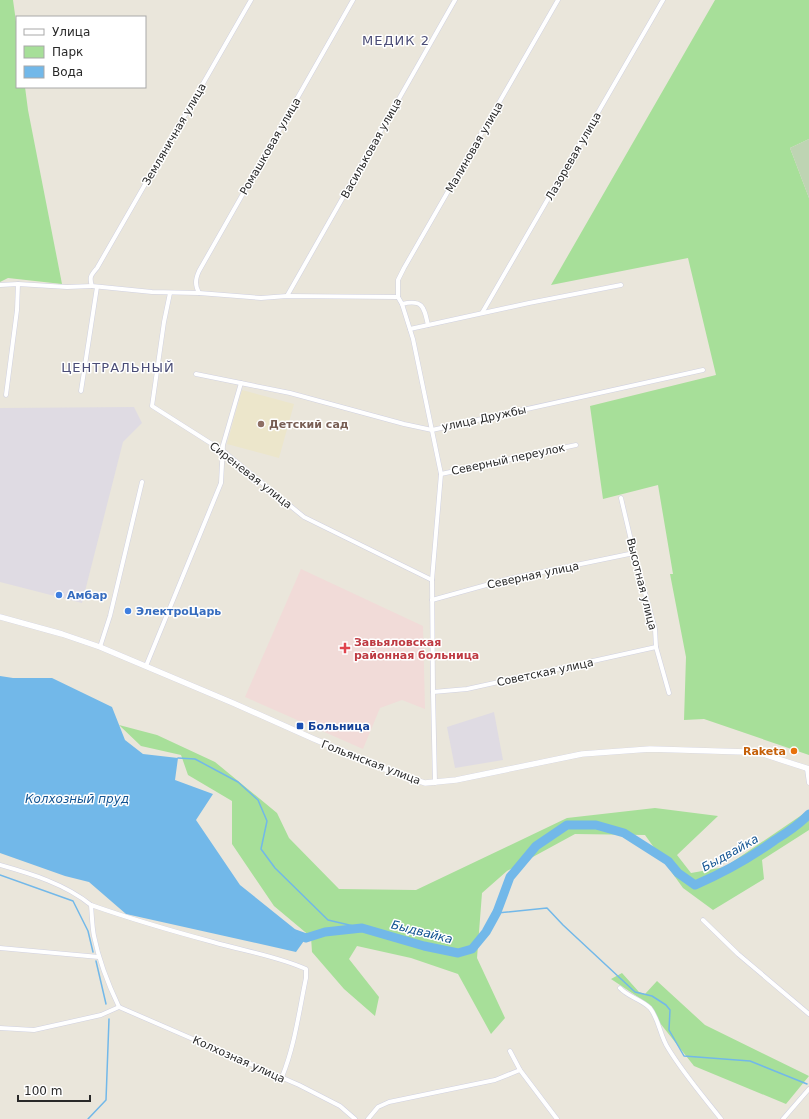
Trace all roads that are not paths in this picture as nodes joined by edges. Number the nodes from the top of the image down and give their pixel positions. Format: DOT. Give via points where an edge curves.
graph roads {
  1 [pos="251,0"];
  2 [pos="354,0"];
  3 [pos="455,0"];
  4 [pos="558,0"];
  5 [pos="663,0"];
  6 [pos="18,284"];
  7 [pos="0,285"];
  8 [pos="621,285"];
  9 [pos="95,287"];
  10 [pos="170,293"];
  11 [pos="199,293"];
  12 [pos="287,296"];
  13 [pos="398,297"];
  14 [pos="402,304"];
  15 [pos="482,313"];
  16 [pos="428,325"];
  17 [pos="410,329"];
  18 [pos="703,370"];
  19 [pos="196,374"];
  20 [pos="241,383"];
  21 [pos="81,391"];
  22 [pos="6,395"];
  23 [pos="432,430"];
  24 [pos="576,445"];
  25 [pos="223,451"];
  26 [pos="441,474"];
  27 [pos="142,482"];
  28 [pos="621,498"];
  29 [pos="634,553"];
  30 [pos="432,580"];
  31 [pos="432,600"];
  32 [pos="0,617"];
  33 [pos="100,647"];
  34 [pos="656,648"];
  35 [pos="146,666"];
  36 [pos="433,692"];
  37 [pos="669,693"];
  38 [pos="808,769"];
  39 [pos="435,782"];
  40 [pos="809,783"];
  41 [pos="0,865"];
  42 [pos="90,905"];
  43 [pos="703,920"];
  44 [pos="0,948"];
  45 [pos="99,957"];
  46 [pos="620,988"];
  47 [pos="119,1006"];
  48 [pos="809,1014"];
  49 [pos="0,1028"];
  50 [pos="510,1051"];
  51 [pos="520,1070"];
  52 [pos="282,1077"];
  53 [pos="809,1089"];
  54 [pos="355,1119"];
  55 [pos="368,1119"];
  56 [pos="557,1119"];
  57 [pos="721,1119"];
  58 [pos="783,1119"];
  1 -- 9 [label="street, Земляничная улица" via="91,275 90,279"];
  2 -- 11 [label="street, Ромашковая улица" via="199,271 195,279"];
  3 -- 12 [label="street, Васильковая улица"];
  4 -- 13 [label="street, Малиновая улица" via="404,268 398,280"];
  5 -- 15 [label="street, Лазоревая улица"];
  6 -- 7 [label="street"];
  6 -- 9 [label="street"];
  6 -- 22 [label="street"];
  8 -- 15 [label="street"];
  9 -- 10 [label="street"];
  9 -- 21 [label="street, Земляничная улица"];
  10 -- 11 [label="street"];
  10 -- 25 [label="street, Сиреневая улица" via="152,406"];
  11 -- 12 [label="street" via="261,298"];
  12 -- 13 [label="street"];
  13 -- 14 [label="street"];
  14 -- 16 [label="street" via="413,301 419,304 424,310"];
  14 -- 17 [label="street"];
  15 -- 16 [label="street"];
  16 -- 17 [label="street"];
  17 -- 23 [label="street"];
  18 -- 23 [label="street, улица Дружбы"];
  19 -- 20 [label="street, улица Дружбы"];
  20 -- 23 [label="street, улица Дружбы"];
  20 -- 25 [label="street"];
  23 -- 26 [label="street"];
  24 -- 26 [label="street, Северный переулок"];
  25 -- 30 [label="street, Сиреневая улица" via="304,517"];
  25 -- 35 [label="street" via="221,483"];
  26 -- 30 [label="street"];
  27 -- 33 [label="street" via="110,616"];
  28 -- 29 [label="street, Высотная улица"];
  29 -- 31 [label="street, Северная улица" via="508,579"];
  29 -- 34 [label="street, Высотная улица" via="655,629"];
  30 -- 31 [label="street"];
  31 -- 36 [label="street"];
  32 -- 33 [label="main road, Гольянская улица"];
  33 -- 35 [label="main road, Гольянская улица"];
  34 -- 36 [label="street, Советская улица" via="467,689"];
  34 -- 37 [label="street, Высотная улица"];
  35 -- 39 [label="main road, Гольянская улица" via="395,773 421,782"];
  36 -- 39 [label="street"];
  38 -- 39 [label="main road, Гольянская улица" via="763,754 650,749 582,754"];
  38 -- 40 [label="street"];
  41 -- 42 [label="street" via="62,887"];
  42 -- 45 [label="street"];
  42 -- 52 [label="street" via="290,962 306,969 294,1041"];
  43 -- 48 [label="street" via="738,954"];
  44 -- 45 [label="street"];
  45 -- 47 [label="street"];
  46 -- 57 [label="street" via="625,994 639,999 650,1009 667,1046"];
  47 -- 49 [label="street" via="101,1016 34,1030"];
  47 -- 52 [label="street, Колхозная улица"];
  50 -- 51 [label="street"];
  51 -- 55 [label="street" via="495,1080 389,1102 378,1107"];
  51 -- 56 [label="street"];
  52 -- 54 [label="street, Колхозная улица" via="340,1106"];
  53 -- 58 [label="street"];
}
